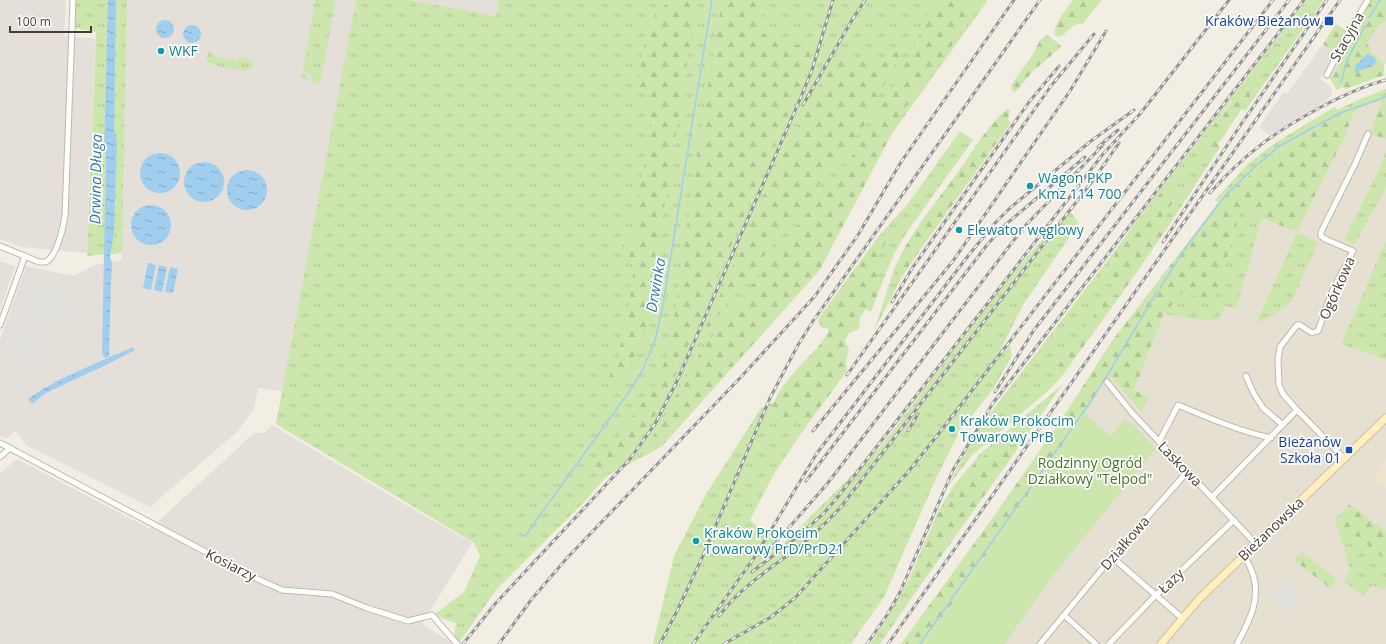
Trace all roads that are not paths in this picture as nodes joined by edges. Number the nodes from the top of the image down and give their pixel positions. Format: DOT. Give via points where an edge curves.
graph roads {
  1 [pos="73,0"];
  2 [pos="1368,0"];
  3 [pos="1326,75"];
  4 [pos="1368,134"];
  5 [pos="0,246"];
  6 [pos="25,256"];
  7 [pos="0,325"];
  8 [pos="1246,376"];
  9 [pos="1107,382"];
  10 [pos="1297,410"];
  11 [pos="1386,418"];
  12 [pos="1283,425"];
  13 [pos="1271,438"];
  14 [pos="1160,442"];
  15 [pos="0,443"];
  16 [pos="10,448"];
  17 [pos="0,457"];
  18 [pos="1345,459"];
  19 [pos="1188,472"];
  20 [pos="1212,497"];
  21 [pos="1234,520"];
  22 [pos="1256,544"];
  23 [pos="1244,556"];
  24 [pos="1112,557"];
  25 [pos="1156,596"];
  26 [pos="1064,615"];
  27 [pos="1182,618"];
  28 [pos="457,644"];
  29 [pos="1040,644"];
  30 [pos="1096,644"];
  31 [pos="1108,644"];
  32 [pos="1161,644"];
  33 [pos="1237,644"];
  1 -- 6 [label="street" via="63,224 49,260 42,262"];
  2 -- 3 [label="street, Stacyjna"];
  4 -- 10 [label="street, Ogórkowa" via="1321,232 1325,239 1353,251 1332,292 1318,331 1312,333 1297,325 1282,342 1279,352 1279,385 1283,394"];
  5 -- 6 [label="street"];
  6 -- 7 [label="street"];
  8 -- 12 [label="street" via="1263,408"];
  9 -- 14 [label="street, Laskowa"];
  10 -- 12 [label="street"];
  10 -- 18 [label="street, Ogórkowa"];
  11 -- 18 [label="street, Bieżanowska"];
  12 -- 13 [label="street"];
  13 -- 14 [label="street" via="1214,420 1178,405"];
  13 -- 20 [label="street"];
  14 -- 19 [label="street, Laskowa"];
  15 -- 16 [label="street"];
  16 -- 17 [label="street"];
  16 -- 28 [label="street, Kosiarzy" via="282,590 332,594 408,621 432,615"];
  18 -- 22 [label="street, Bieżanowska"];
  19 -- 20 [label="street, Laskowa"];
  19 -- 24 [label="street, Działkowa"];
  20 -- 21 [label="street, Laskowa"];
  21 -- 22 [label="street, Laskowa"];
  21 -- 25 [label="street, Łazy"];
  22 -- 23 [label="street, Bieżanowska"];
  23 -- 27 [label="street, Bieżanowska"];
  23 -- 33 [label="street" via="1256,581 1256,592 1252,613"];
  24 -- 25 [label="street"];
  24 -- 26 [label="street, Działkowa"];
  25 -- 27 [label="street"];
  25 -- 31 [label="street, Łazy"];
  26 -- 29 [label="street, Działkowa"];
  26 -- 30 [label="street"];
  27 -- 32 [label="street, Bieżanowska"];
}
